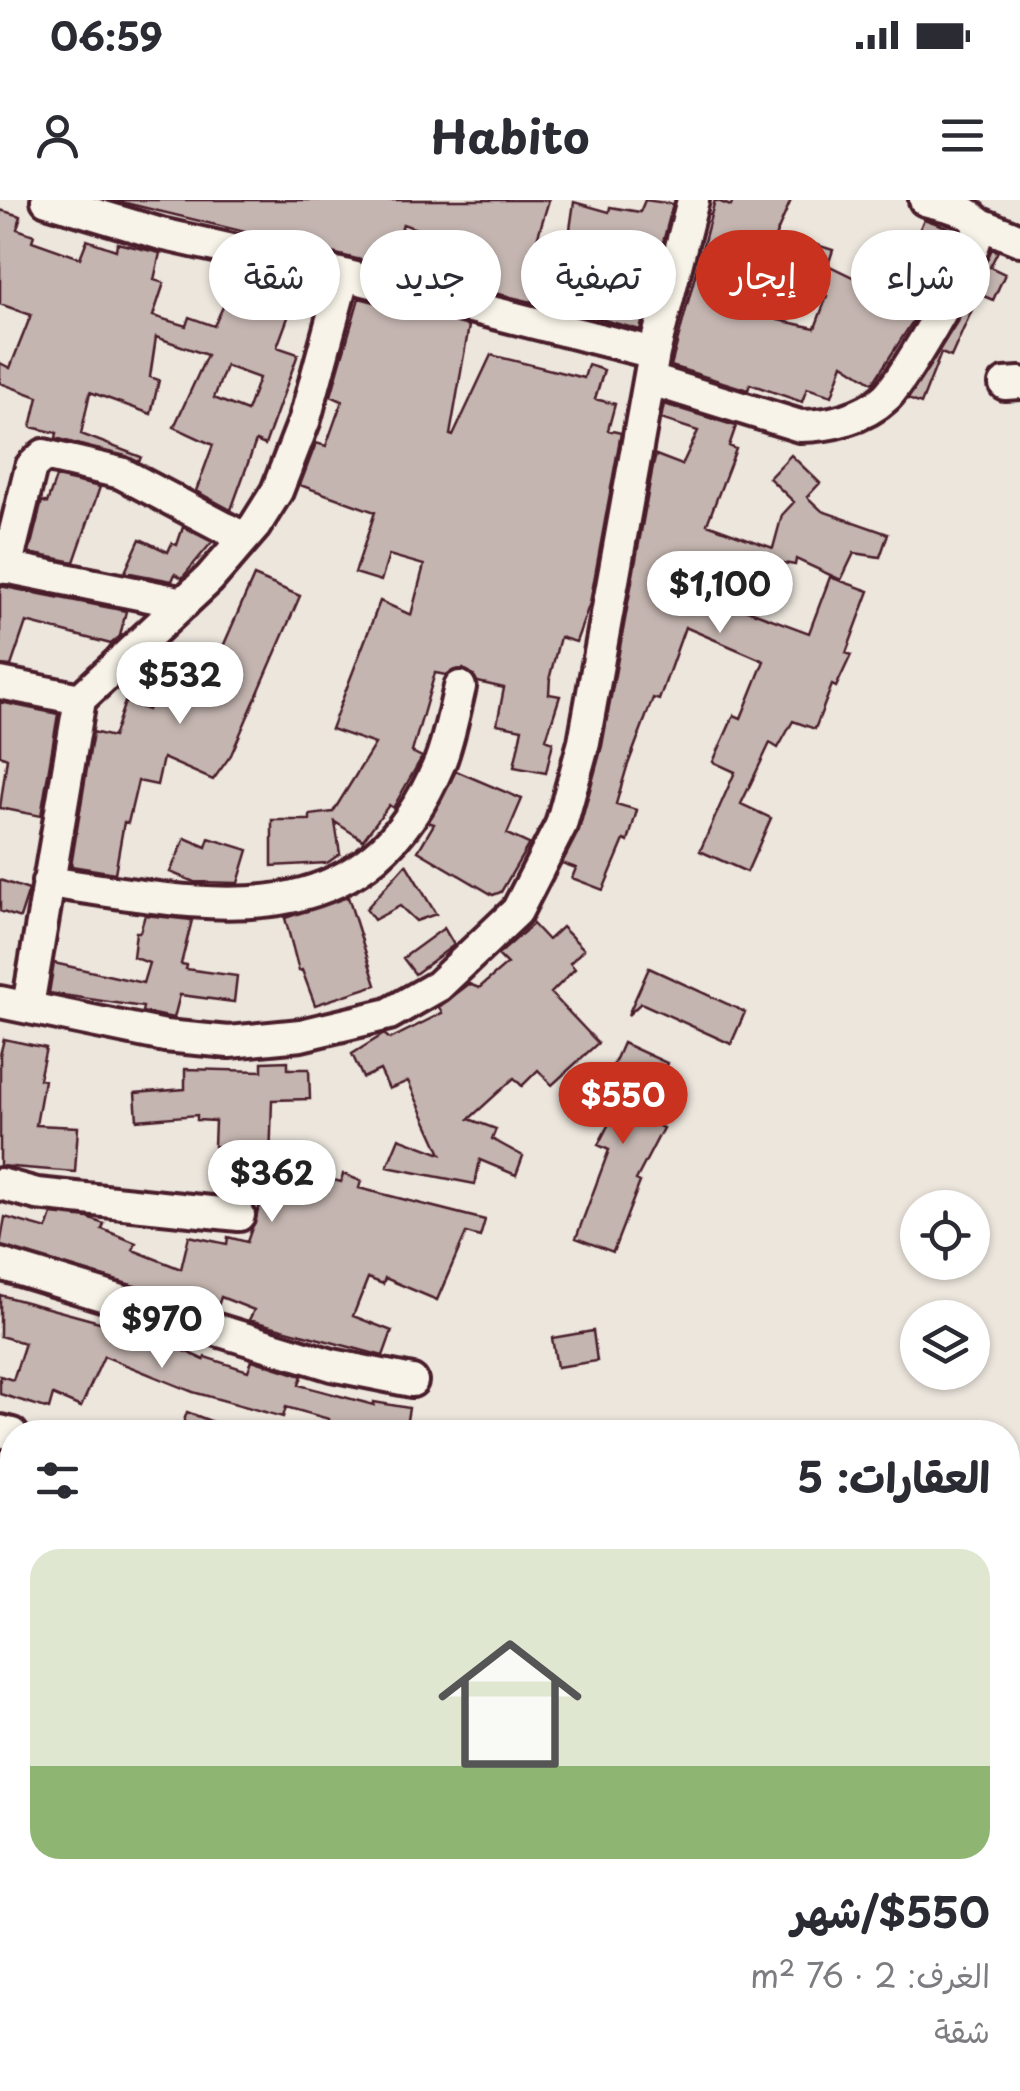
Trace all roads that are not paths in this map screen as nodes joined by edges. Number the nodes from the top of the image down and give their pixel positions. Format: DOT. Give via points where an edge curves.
graph roads {
  1 [pos="47,200"];
  2 [pos="693,200"];
  3 [pos="925,200"];
  4 [pos="976,222"];
  5 [pos="1020,240"];
  6 [pos="344,275"];
  7 [pos="652,366"];
  8 [pos="244,538"];
  9 [pos="3,567"];
  10 [pos="184,603"];
  11 [pos="0,682"];
  12 [pos="460,688"];
  13 [pos="80,699"];
  14 [pos="48,882"];
  15 [pos="14,1004"];
  16 [pos="0,1184"];
  17 [pos="239,1215"];
  18 [pos="0,1264"];
  19 [pos="412,1381"];
  1 -- 6 [label="street" via="161,234"];
  2 -- 7 [label="street"];
  3 -- 4 [label="street"];
  4 -- 5 [label="street"];
  4 -- 7 [label="street" via="960,276 912,362 885,398 863,412 800,426"];
  6 -- 7 [label="street"];
  6 -- 8 [label="street" via="305,419 277,490"];
  7 -- 15 [label="street" via="584,742 562,825 517,910 480,950 438,986 389,1014 301,1035 229,1042 165,1036"];
  8 -- 9 [label="street" via="121,473 44,455 30,467"];
  8 -- 10 [label="street"];
  9 -- 10 [label="street"];
  10 -- 13 [label="street"];
  11 -- 13 [label="street"];
  12 -- 14 [label="street" via="440,761 412,814 369,862 322,890 274,903 215,902"];
  13 -- 14 [label="street"];
  14 -- 15 [label="street"];
  16 -- 17 [label="street" via="37,1194"];
  18 -- 19 [label="street" via="332,1366"];
}
